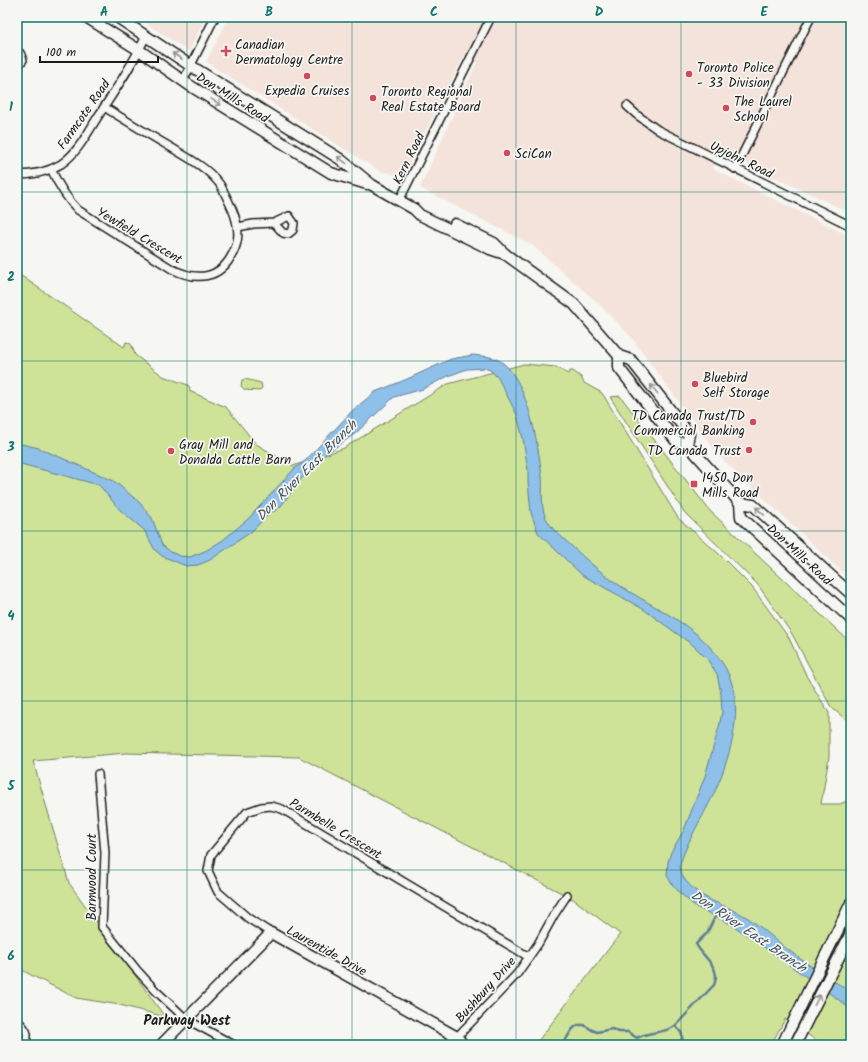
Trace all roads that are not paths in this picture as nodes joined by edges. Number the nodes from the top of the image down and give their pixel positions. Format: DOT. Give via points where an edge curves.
graph roads {
  1 [pos="86,17"];
  2 [pos="117,17"];
  3 [pos="215,17"];
  4 [pos="491,17"];
  5 [pos="810,17"];
  6 [pos="146,36"];
  7 [pos="139,50"];
  8 [pos="17,52"];
  9 [pos="191,66"];
  10 [pos="17,67"];
  11 [pos="183,81"];
  12 [pos="627,106"];
  13 [pos="104,107"];
  14 [pos="51,169"];
  15 [pos="735,169"];
  16 [pos="17,175"];
  17 [pos="372,185"];
  18 [pos="400,202"];
  19 [pos="274,223"];
  20 [pos="851,226"];
  21 [pos="238,227"];
  22 [pos="619,356"];
  23 [pos="687,444"];
  24 [pos="740,503"];
  25 [pos="786,535"];
  26 [pos="775,548"];
  27 [pos="851,596"];
  28 [pos="839,607"];
  29 [pos="851,619"];
  30 [pos="98,774"];
  31 [pos="567,895"];
  32 [pos="851,903"];
  33 [pos="271,933"];
  34 [pos="851,933"];
  35 [pos="529,957"];
  36 [pos="186,1019"];
  37 [pos="17,1025"];
  38 [pos="460,1041"];
  39 [pos="25,1045"];
  40 [pos="162,1045"];
  41 [pos="234,1045"];
  42 [pos="782,1045"];
  43 [pos="795,1045"];
  1 -- 7 [label="main road, Don Mills Road"];
  2 -- 6 [label="main road, Don Mills Road"];
  3 -- 9 [label="street"];
  4 -- 18 [label="street, Kern Road"];
  5 -- 15 [label="street"];
  6 -- 7 [label="street, Farmcote Road"];
  9 -- 6 [label="main road, Don Mills Road, one-way"];
  7 -- 11 [label="main road, Don Mills Road"];
  7 -- 13 [label="street, Farmcote Road"];
  8 -- 10 [label="street" via="23,60"];
  9 -- 11 [label="street"];
  17 -- 9 [label="main road, Don Mills Road, one-way" via="340,158"];
  11 -- 17 [label="main road, Don Mills Road, one-way" via="331,173"];
  12 -- 15 [label="street, Upjohn Road" via="658,130"];
  13 -- 14 [label="street, Farmcote Road" via="74,152"];
  13 -- 21 [label="street, Yewfield Crescent" via="205,169 219,183 234,212"];
  14 -- 16 [label="street, Farmcote Road" via="36,174"];
  14 -- 21 [label="street, Yewfield Crescent" via="63,192 78,210 172,269 191,277 211,275 226,264 236,245"];
  15 -- 20 [label="street, Upjohn Road"];
  17 -- 18 [label="main road, Don Mills Road"];
  18 -- 22 [label="main road, Don Mills Road" via="414,209 423,209 494,243 505,254 574,304"];
  19 -- 21 [label="street"];
  22 -- 23 [label="main road, Don Mills Road" via="619,368 676,441"];
  23 -- 22 [label="main road, Don Mills Road, one-way" via="689,434 631,360"];
  23 -- 24 [label="main road, Don Mills Road"];
  25 -- 24 [label="main road, Don Mills Road, one-way" via="753,505"];
  24 -- 26 [label="main road, Don Mills Road" via="741,517"];
  25 -- 26 [label="main road"];
  25 -- 27 [label="main road, Don Mills Road"];
  26 -- 28 [label="main road, Don Mills Road"];
  27 -- 28 [label="main road"];
  28 -- 29 [label="main road, Don Mills Road"];
  30 -- 36 [label="street, Barnwood Court" via="105,853 102,927 156,991"];
  31 -- 35 [label="street, Bushbury Drive"];
  32 -- 42 [label="main road"];
  33 -- 35 [label="street, Parmbelle Crescent" via="248,918 218,892 208,871 210,855 247,812 271,806 282,810"];
  33 -- 36 [label="main road, Laurentide Drive"];
  33 -- 38 [label="main road, Laurentide Drive"];
  43 -- 34 [label="main road, one-way"];
  35 -- 38 [label="street, Bushbury Drive"];
  36 -- 40 [label="main road, Laurentide Drive"];
  36 -- 41 [label="street, Barnwood Court"];
  37 -- 39 [label="street" via="21,1024 26,1030 28,1036"];
}
